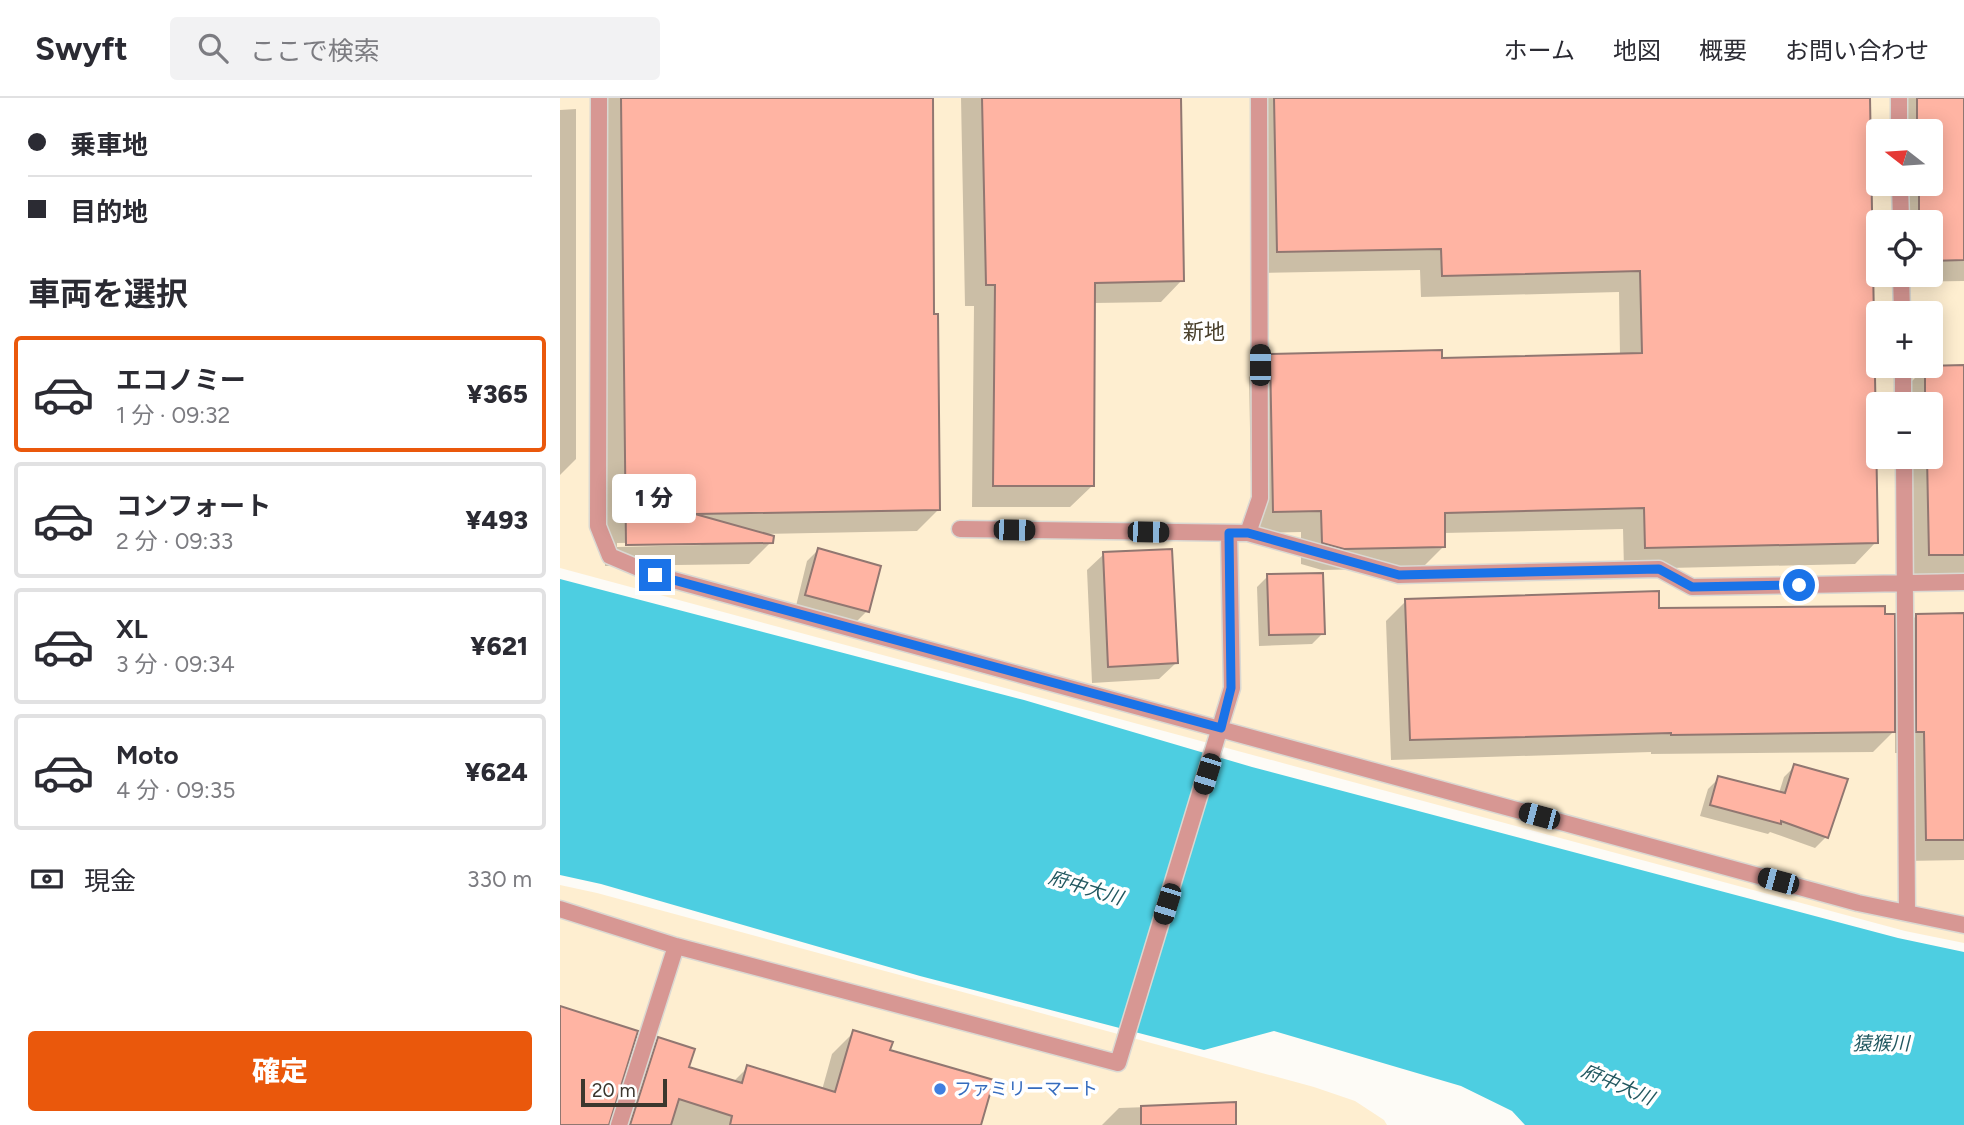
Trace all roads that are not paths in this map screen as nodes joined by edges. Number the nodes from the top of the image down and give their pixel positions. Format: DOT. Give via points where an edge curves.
graph roads {
  1 [pos="599,98"];
  2 [pos="1259,98"];
  3 [pos="1899,98"];
  4 [pos="1899,119"];
  5 [pos="1904,469"];
  6 [pos="960,529"];
  7 [pos="1229,533"];
  8 [pos="1248,533"];
  9 [pos="1906,582"];
  10 [pos="1964,582"];
  11 [pos="1221,728"];
  12 [pos="560,909"];
  13 [pos="1907,913"];
  14 [pos="1964,925"];
  15 [pos="676,946"];
  16 [pos="619,1125"];
  1 -- 11 [label="lane" via="598,526 610,556 655,575"];
  2 -- 8 [label="lane" via="1260,498"];
  3 -- 4 [label="lane"];
  5 -- 9 [label="lane"];
  6 -- 7 [label="lane"];
  7 -- 8 [label="lane"];
  7 -- 11 [label="lane" via="1231,688"];
  8 -- 9 [label="lane" via="1399,575 1659,569 1692,587"];
  9 -- 10 [label="lane"];
  9 -- 13 [label="lane"];
  11 -- 13 [label="lane"];
  11 -- 15 [label="lane" via="1118,1063"];
  12 -- 15 [label="lane"];
  13 -- 14 [label="lane"];
  15 -- 16 [label="lane"];
}
